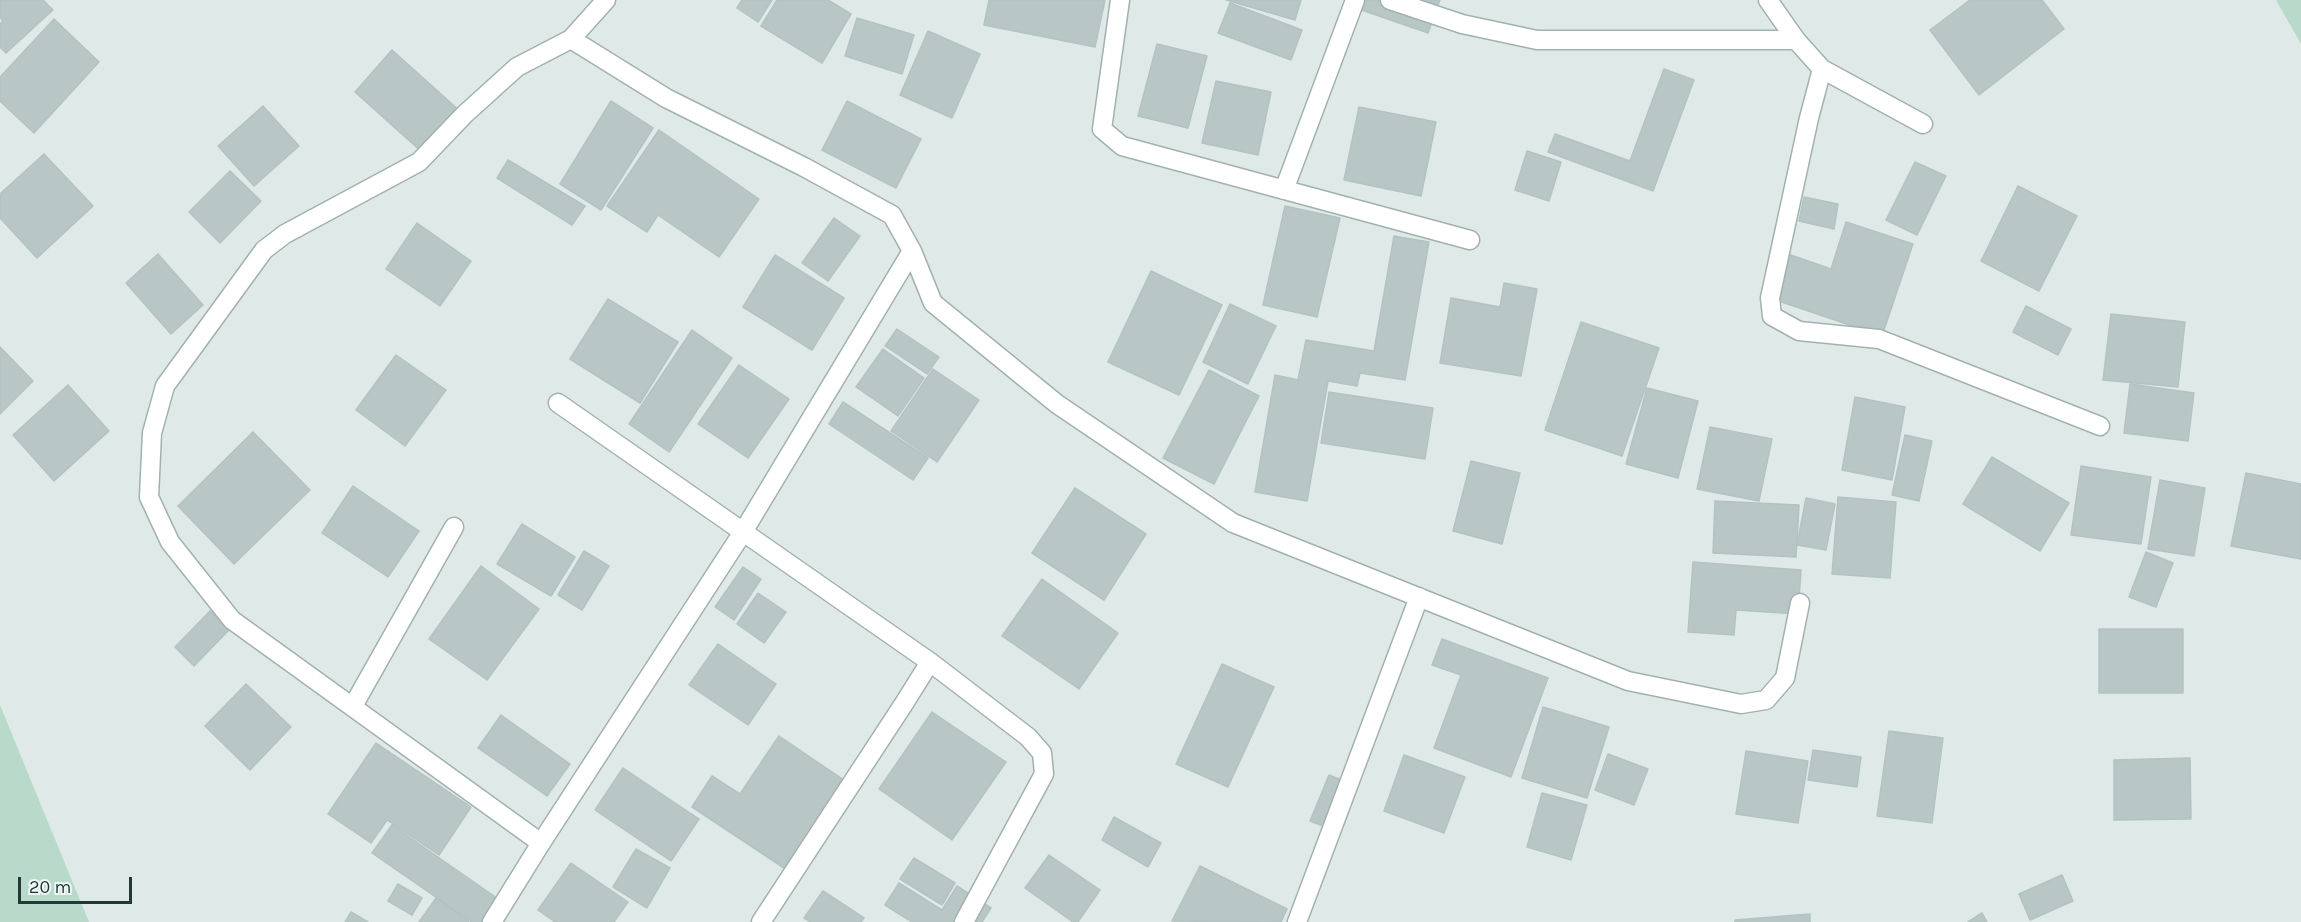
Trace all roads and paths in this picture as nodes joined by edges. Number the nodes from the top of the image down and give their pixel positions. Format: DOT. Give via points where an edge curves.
graph roads {
  1 [pos="606,0"];
  2 [pos="1120,0"];
  3 [pos="1355,0"];
  4 [pos="1390,0"];
  5 [pos="1768,0"];
  6 [pos="571,39"];
  7 [pos="1796,40"];
  8 [pos="1822,69"];
  9 [pos="1923,124"];
  10 [pos="1284,190"];
  11 [pos="1470,240"];
  12 [pos="912,251"];
  13 [pos="558,404"];
  14 [pos="2100,426"];
  15 [pos="454,527"];
  16 [pos="743,532"];
  17 [pos="1419,597"];
  18 [pos="1800,603"];
  19 [pos="930,662"];
  20 [pos="353,706"];
  21 [pos="541,843"];
  22 [pos="492,922"];
  23 [pos="760,922"];
  24 [pos="964,922"];
  25 [pos="1297,922"];
  1 -- 6 [label="street"];
  2 -- 10 [label="street" via="1102,129 1122,146"];
  3 -- 10 [label="street"];
  4 -- 7 [label="street" via="1462,24 1537,40"];
  5 -- 7 [label="street"];
  6 -- 12 [label="street" via="666,98 892,215"];
  6 -- 20 [label="street" via="517,67 419,162 285,234 264,250 165,386 152,433 149,497 170,542 232,620"];
  7 -- 8 [label="street"];
  8 -- 9 [label="street"];
  8 -- 14 [label="street" via="1770,298 1772,316 1798,331 1879,339"];
  10 -- 11 [label="street"];
  12 -- 16 [label="street"];
  12 -- 17 [label="street" via="933,303 1057,404 1233,523"];
  13 -- 16 [label="street"];
  15 -- 20 [label="street"];
  16 -- 19 [label="street"];
  16 -- 21 [label="street"];
  17 -- 18 [label="street" via="1628,681 1741,704 1766,700 1785,678"];
  17 -- 25 [label="street"];
  19 -- 23 [label="street"];
  19 -- 24 [label="street" via="1028,737 1042,753 1044,774"];
  20 -- 21 [label="street"];
  21 -- 22 [label="street"];
}
